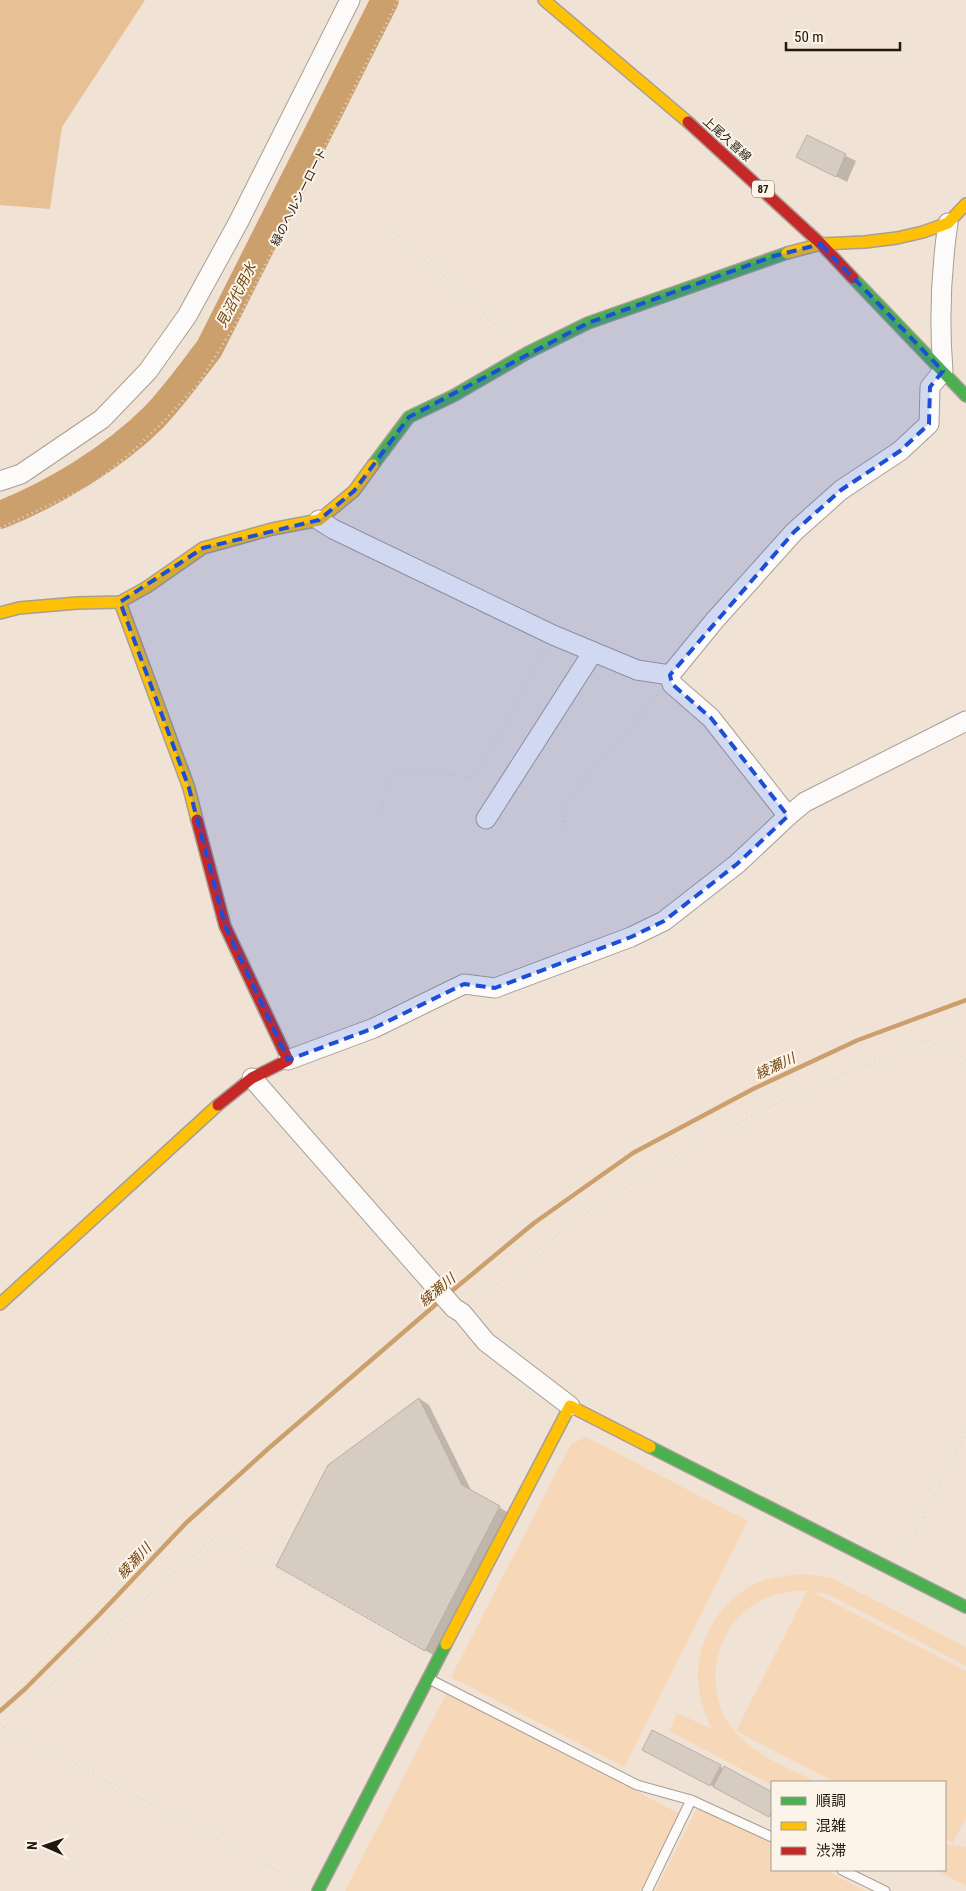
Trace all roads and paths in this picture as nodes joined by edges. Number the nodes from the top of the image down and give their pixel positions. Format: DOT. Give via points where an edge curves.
graph roads {
  1 [pos="350,0"];
  2 [pos="398,0"];
  3 [pos="544,0"];
  4 [pos="966,204"];
  5 [pos="384,222"];
  6 [pos="948,223"];
  7 [pos="821,244"];
  8 [pos="527,353"];
  9 [pos="943,371"];
  10 [pos="966,396"];
  11 [pos="0,482"];
  12 [pos="319,520"];
  13 [pos="0,528"];
  14 [pos="120,602"];
  15 [pos="0,613"];
  16 [pos="553,636"];
  17 [pos="593,652"];
  18 [pos="671,679"];
  19 [pos="966,721"];
  20 [pos="380,812"];
  21 [pos="788,816"];
  22 [pos="486,819"];
  23 [pos="563,828"];
  24 [pos="966,1059"];
  25 [pos="288,1060"];
  26 [pos="252,1078"];
  27 [pos="0,1304"];
  28 [pos="462,1313"];
  29 [pos="570,1406"];
  30 [pos="966,1434"];
  31 [pos="896,1570"];
  32 [pos="966,1607"];
  33 [pos="440,1658"];
  34 [pos="429,1679"];
  35 [pos="4,1728"];
  36 [pos="0,1731"];
  37 [pos="692,1800"];
  38 [pos="771,1837"];
  39 [pos="844,1871"];
  40 [pos="307,1886"];
  41 [pos="318,1891"];
  42 [pos="647,1891"];
  43 [pos="885,1891"];
  1 -- 11 [label="street" via="238,223 186,316 148,371 102,419 20,474"];
  2 -- 13 [label="path, 緑のヘルシーロード" via="235,324 198,384 133,451 92,485"];
  3 -- 7 [label="street, 上尾久喜線 / 87" via="680,116"];
  4 -- 6 [label="street"];
  5 -- 8 [label="path"];
  6 -- 7 [label="street" via="897,238"];
  6 -- 9 [label="street" via="943,254"];
  7 -- 8 [label="street" via="774,256 588,323"];
  7 -- 9 [label="street, 上尾久喜線 / 87"];
  8 -- 12 [label="street" via="453,396 409,417 354,491"];
  9 -- 10 [label="street, 上尾久喜線 / 87"];
  9 -- 18 [label="street" via="930,387 929,424 900,451 841,490 794,532 715,620"];
  12 -- 14 [label="street" via="203,548"];
  12 -- 16 [label="street"];
  14 -- 15 [label="street" via="19,608"];
  14 -- 25 [label="street" via="190,788 225,926"];
  16 -- 17 [label="street"];
  16 -- 20 [label="path" via="477,775 397,772 390,780"];
  17 -- 18 [label="street" via="637,670"];
  17 -- 22 [label="street"];
  18 -- 21 [label="street" via="711,718"];
  18 -- 23 [label="path" via="572,795 564,811"];
  19 -- 21 [label="street" via="805,802"];
  21 -- 25 [label="street" via="730,870 664,921 631,937 495,988 464,984 374,1028"];
  24 -- 28 [label="path" via="928,1040 790,1097 690,1148 620,1190 556,1236"];
  25 -- 26 [label="street"];
  26 -- 27 [label="street"];
  26 -- 28 [label="street" via="454,1308"];
  28 -- 29 [label="street" via="486,1342"];
  29 -- 31 [label="street"];
  29 -- 33 [label="street"];
  30 -- 31 [label="path"];
  31 -- 32 [label="street"];
  33 -- 34 [label="street"];
  33 -- 35 [label="path" via="216,1535"];
  34 -- 37 [label="lane" via="637,1784"];
  34 -- 41 [label="street"];
  35 -- 36 [label="path"];
  35 -- 40 [label="path"];
  37 -- 38 [label="lane"];
  37 -- 42 [label="lane"];
  39 -- 43 [label="lane"];
}
